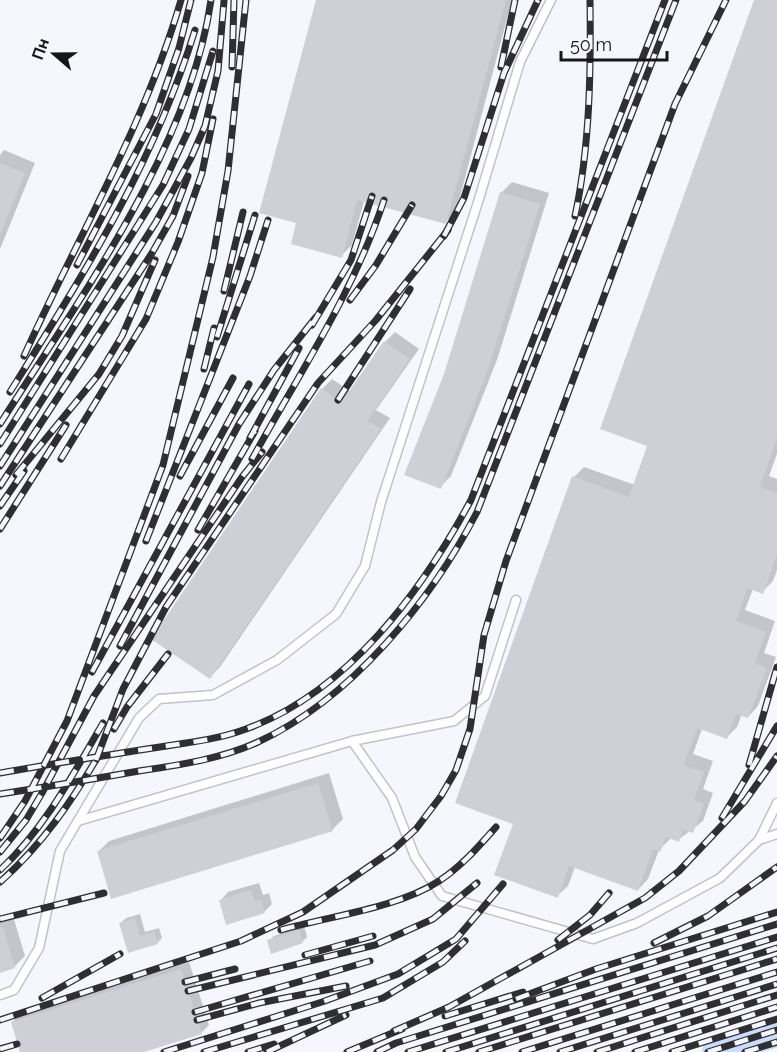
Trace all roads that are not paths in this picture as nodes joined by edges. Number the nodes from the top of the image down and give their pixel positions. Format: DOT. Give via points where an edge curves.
graph roads {
  1 [pos="551,0"];
  2 [pos="516,600"];
  3 [pos="352,741"];
  4 [pos="777,804"];
  5 [pos="78,821"];
  6 [pos="777,834"];
  7 [pos="759,840"];
  8 [pos="0,995"];
  1 -- 5 [label="lane" via="520,62 381,502 365,566 336,614 277,660 213,695 159,699 139,718"];
  2 -- 3 [label="lane" via="485,696 454,721"];
  3 -- 5 [label="lane"];
  3 -- 7 [label="lane" via="392,798 416,857 442,896 592,939 637,923 720,878"];
  4 -- 7 [label="lane"];
  5 -- 8 [label="lane" via="60,851 39,948 14,990"];
  6 -- 7 [label="lane"];
}
